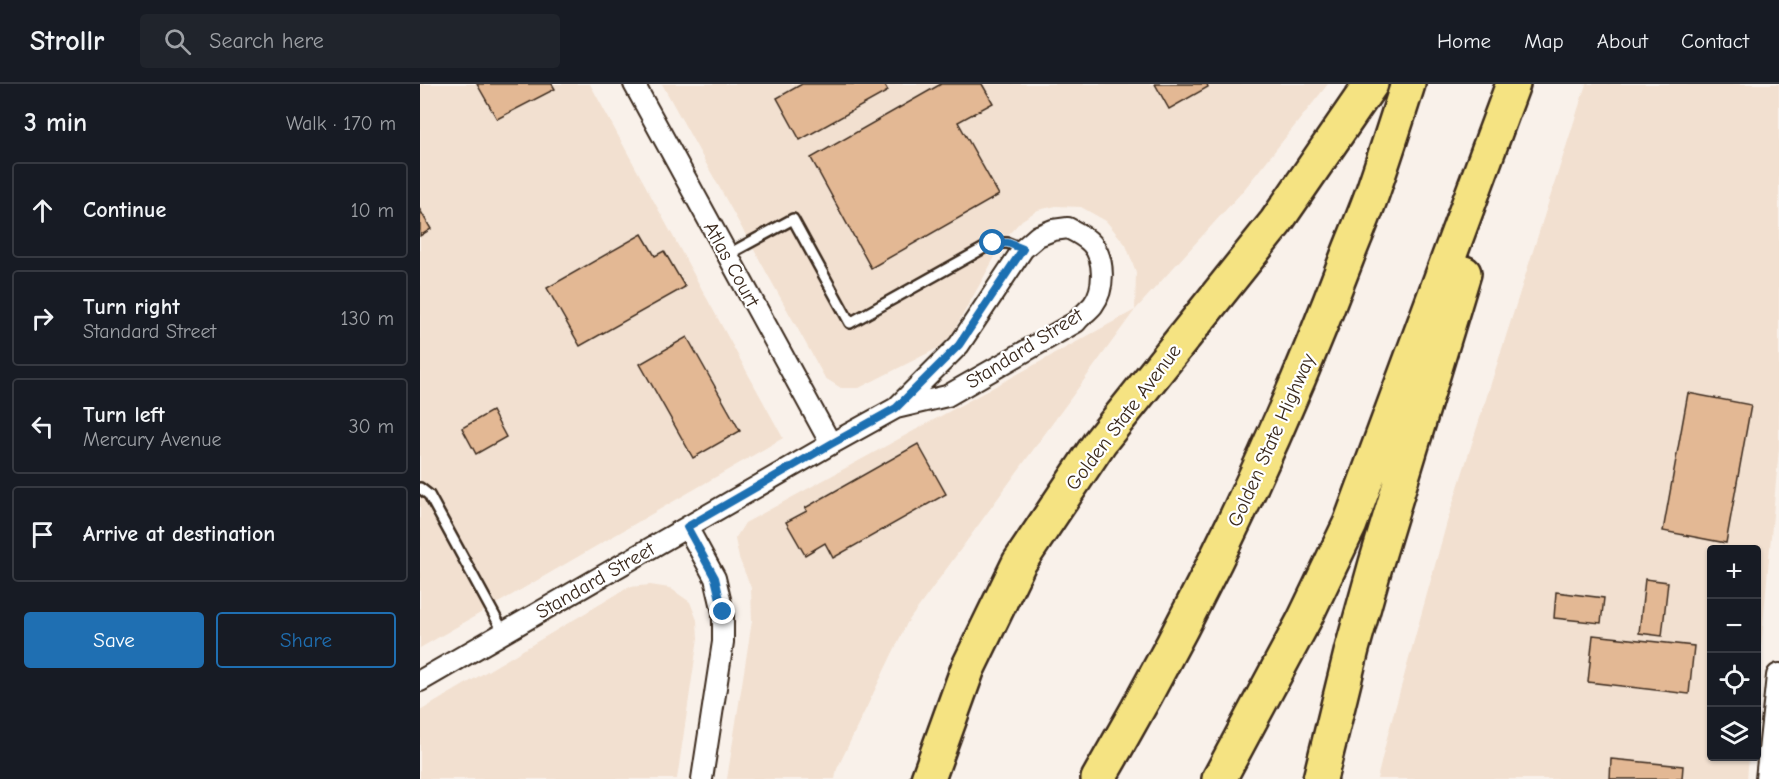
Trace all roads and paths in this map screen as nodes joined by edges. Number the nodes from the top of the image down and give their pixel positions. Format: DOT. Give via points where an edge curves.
graph roads {
  1 [pos="633,84"];
  2 [pos="1371,84"];
  3 [pos="1408,84"];
  4 [pos="1513,84"];
  5 [pos="1519,84"];
  6 [pos="1023,249"];
  7 [pos="728,255"];
  8 [pos="896,408"];
  9 [pos="831,444"];
  10 [pos="420,488"];
  11 [pos="687,527"];
  12 [pos="504,633"];
  13 [pos="1779,676"];
  14 [pos="420,680"];
  15 [pos="702,779"];
  16 [pos="928,779"];
  17 [pos="1098,779"];
  18 [pos="1218,779"];
  19 [pos="1320,779"];
  20 [pos="1768,779"];
  1 -- 7 [label="street, Atlas Court"];
  2 -- 16 [label="highway, Golden State Avenue" via="1276,222 1100,442 1019,563 968,668"];
  3 -- 17 [label="highway, Golden State Highway" via="1374,190 1264,460 1146,696"];
  4 -- 18 [label="highway" via="1350,524"];
  5 -- 19 [label="highway" via="1376,563"];
  6 -- 7 [label="lane" via="993,243 850,323 793,219"];
  6 -- 8 [label="street, Standard Street" via="959,345"];
  6 -- 8 [label="street, Standard Street" via="1038,236 1068,228 1092,244 1102,271 1101,288 1094,304 1076,322 947,396"];
  7 -- 9 [label="street, Atlas Court"];
  8 -- 9 [label="street, Standard Street"];
  9 -- 11 [label="street, Standard Street"];
  10 -- 12 [label="lane" via="429,495"];
  11 -- 12 [label="street, Standard Street"];
  11 -- 15 [label="street" via="715,578 723,612 723,642"];
  12 -- 14 [label="street, Standard Street"];
  13 -- 20 [label="street"];
}
